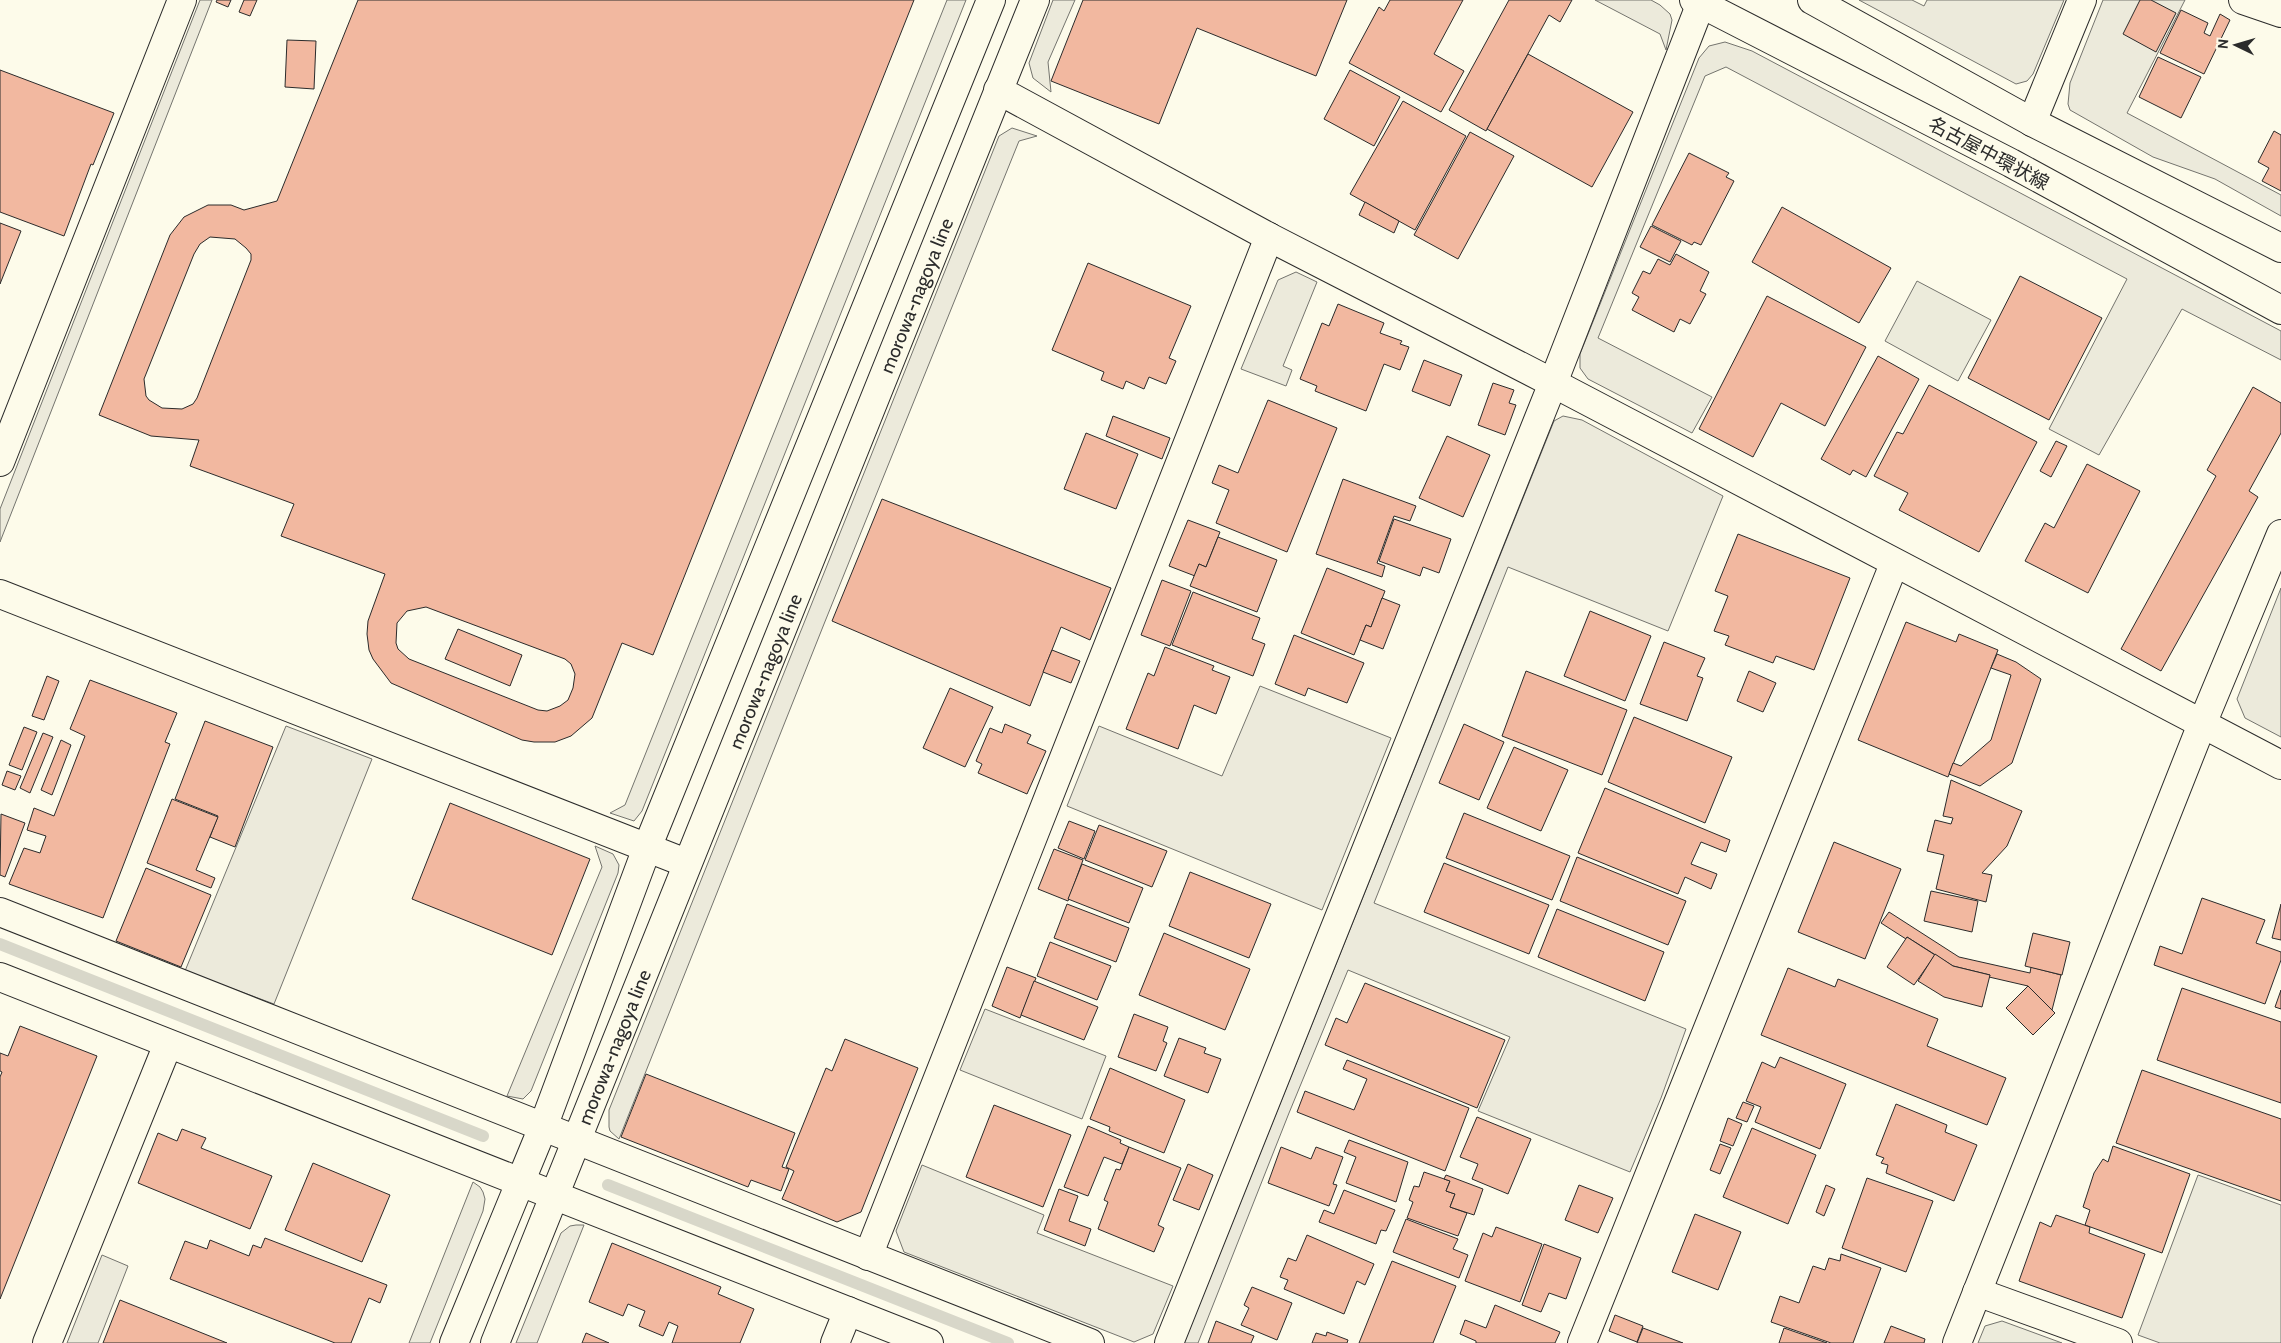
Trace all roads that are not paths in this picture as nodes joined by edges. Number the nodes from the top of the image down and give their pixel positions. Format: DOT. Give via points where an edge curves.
graph roads {
  1 [pos="182,0"];
  2 [pos="991,0"];
  3 [pos="1035,0"];
  4 [pos="1812,0"];
  5 [pos="2082,0"];
  6 [pos="2244,0"];
  7 [pos="1698,2"];
  8 [pos="2281,13"];
  9 [pos="998,90"];
  10 [pos="2032,122"];
  11 [pos="1269,237"];
  12 [pos="2276,243"];
  13 [pos="2281,310"];
  14 [pos="1553,383"];
  15 [pos="0,462"];
  16 [pos="2281,534"];
  17 [pos="1894,564"];
  18 [pos="0,594"];
  19 [pos="2202,724"];
  20 [pos="2281,765"];
  21 [pos="647,848"];
  22 [pos="686,863"];
  23 [pos="0,912"];
  24 [pos="0,977"];
  25 [pos="168,1044"];
  26 [pos="543,1128"];
  27 [pos="576,1141"];
  28 [pos="520,1183"];
  29 [pos="553,1196"];
  30 [pos="868,1256"];
  31 [pos="1977,1292"];
  32 [pos="848,1311"];
  33 [pos="47,1343"];
  34 [pos="454,1343"];
  35 [pos="495,1343"];
  36 [pos="835,1343"];
  37 [pos="929,1343"];
  38 [pos="1090,1343"];
  39 [pos="1168,1343"];
  40 [pos="1582,1343"];
  41 [pos="1957,1343"];
  42 [pos="2118,1343"];
  1 -- 15 [label="street"];
  2 -- 21 [label="street, morowa-nagoya line"];
  3 -- 9 [label="street, morowa-nagoya line"];
  4 -- 10 [label="street"];
  5 -- 10 [label="street"];
  6 -- 8 [label="street"];
  7 -- 13 [label="street, 名古屋中環状線" via="2011,163"];
  7 -- 14 [label="street"];
  9 -- 11 [label="street"];
  9 -- 22 [label="street, morowa-nagoya line"];
  10 -- 12 [label="street"];
  11 -- 14 [label="street"];
  11 -- 30 [label="street"];
  14 -- 17 [label="street"];
  14 -- 39 [label="street"];
  16 -- 19 [label="street"];
  17 -- 19 [label="street"];
  17 -- 40 [label="street"];
  18 -- 21 [label="street"];
  19 -- 20 [label="street"];
  19 -- 31 [label="street"];
  21 -- 22 [label="street"];
  21 -- 26 [label="street, morowa-nagoya line"];
  22 -- 27 [label="street, morowa-nagoya line"];
  23 -- 26 [label="street"];
  24 -- 25 [label="street"];
  25 -- 28 [label="street"];
  25 -- 33 [label="street"];
  26 -- 27 [label="street"];
  26 -- 28 [label="street, morowa-nagoya line"];
  27 -- 29 [label="street, morowa-nagoya line"];
  27 -- 30 [label="street"];
  28 -- 29 [label="street"];
  28 -- 34 [label="street, morowa-nagoya line"];
  29 -- 32 [label="street"];
  29 -- 35 [label="street, morowa-nagoya line"];
  30 -- 38 [label="street"];
  31 -- 41 [label="street"];
  31 -- 42 [label="street"];
  32 -- 36 [label="street"];
  32 -- 37 [label="street"];
}
